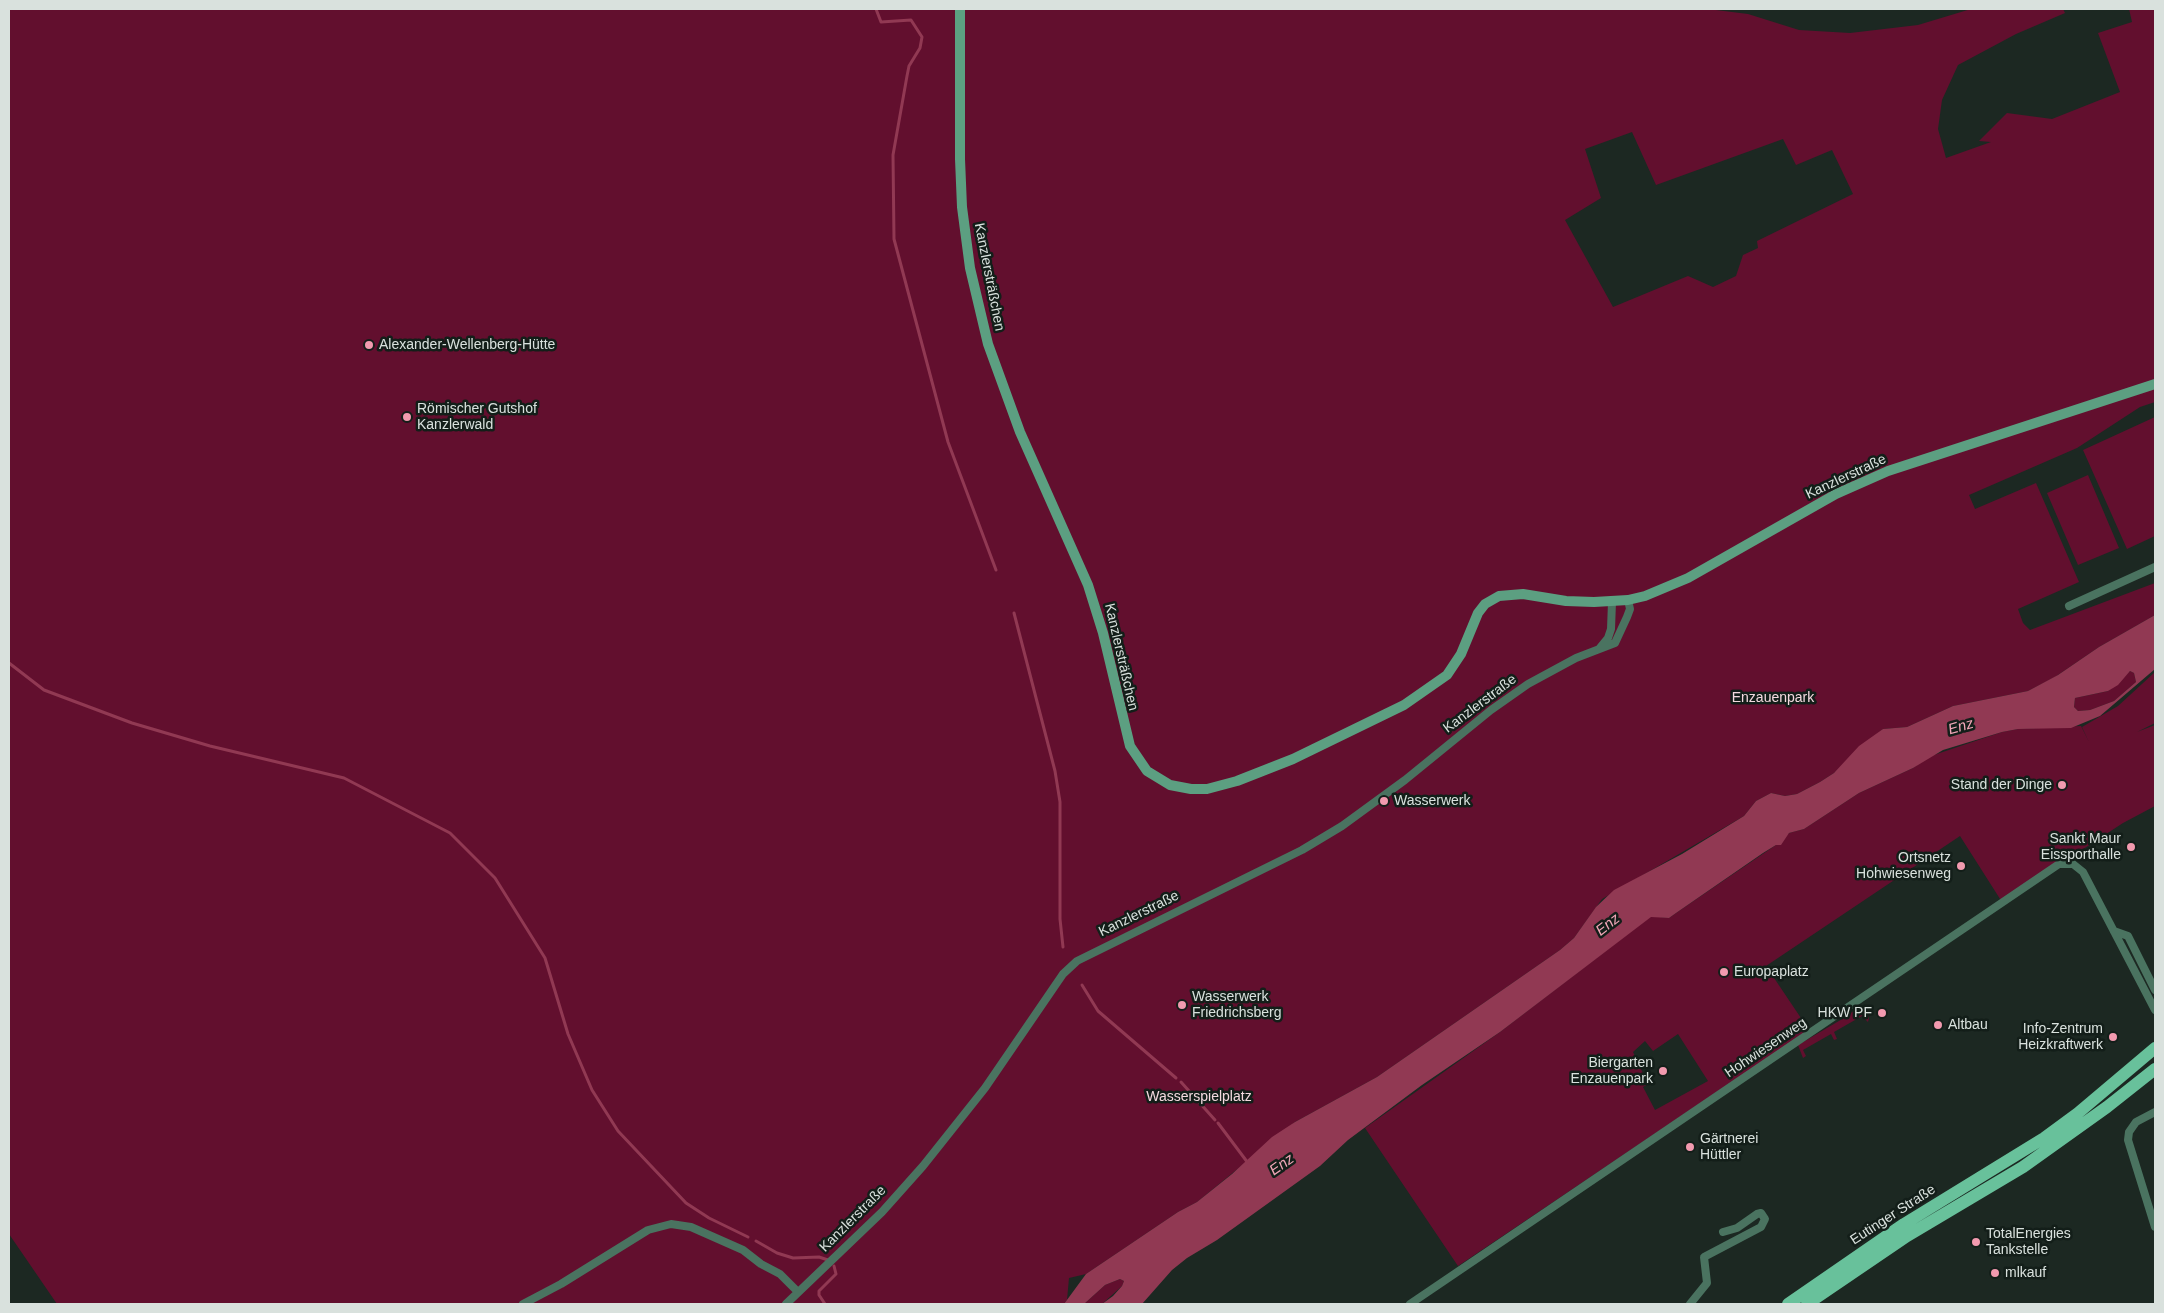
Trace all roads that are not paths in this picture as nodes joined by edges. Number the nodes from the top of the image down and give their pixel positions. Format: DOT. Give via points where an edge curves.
graph roads {
  1 [pos="960,9"];
  2 [pos="2155,384"];
  3 [pos="2155,567"];
  4 [pos="1628,600"];
  5 [pos="1612,602"];
  6 [pos="2069,606"];
  7 [pos="1593,652"];
  8 [pos="2114,931"];
  9 [pos="2155,990"];
  10 [pos="2155,1010"];
  11 [pos="2155,1048"];
  12 [pos="2155,1069"];
  13 [pos="2155,1112"];
  14 [pos="2020,1161"];
  15 [pos="2155,1227"];
  16 [pos="1723,1232"];
  17 [pos="798,1292"];
  18 [pos="523,1304"];
  19 [pos="786,1304"];
  20 [pos="1410,1304"];
  21 [pos="1690,1304"];
  22 [pos="1788,1304"];
  23 [pos="1807,1304"];
  1 -- 5 [label="main road, Kanzlersträßchen" via="961,191 978,308 1001,385 1088,586 1103,633 1125,733 1136,758 1147,771 1180,788 1220,786 1293,759 1352,732 1404,705 1446,675 1461,654 1478,613 1485,604 1499,596 1514,593 1566,601"];
  2 -- 4 [label="main road, Kanzlerstraße" via="1881,474 1812,507 1688,578"];
  3 -- 6 [label="street"];
  4 -- 5 [label="main road, Kanzlersträßchen"];
  4 -- 7 [label="street, Kanzlerstraße" via="1630,610 1616,643"];
  5 -- 7 [label="street, Kanzlerstraße" via="1608,638"];
  7 -- 17 [label="street, Kanzlerstraße" via="1528,684 1342,826 1302,850 1077,961 1063,974 985,1088 923,1166 882,1212"];
  8 -- 9 [label="street, Hohwiesenweg" via="2128,936"];
  8 -- 10 [label="street, Hohwiesenweg"];
  8 -- 20 [label="street, Hohwiesenweg" via="2083,872 2073,864 2059,864"];
  11 -- 14 [label="main road, Eutinger Straße"];
  12 -- 14 [label="main road, Eutinger Straße" via="2107,1108"];
  13 -- 15 [label="street" via="2136,1122 2128,1140"];
  14 -- 22 [label="main road, Eutinger Straße" via="1904,1224"];
  14 -- 23 [label="main road, Eutinger Straße"];
  16 -- 21 [label="street" via="1737,1228 1757,1214 1761,1213 1765,1219 1761,1227 1704,1257 1707,1283"];
  17 -- 18 [label="street" via="780,1274 743,1250 691,1227 671,1224 648,1230 562,1284"];
  17 -- 19 [label="street, Kanzlerstraße"];
}
